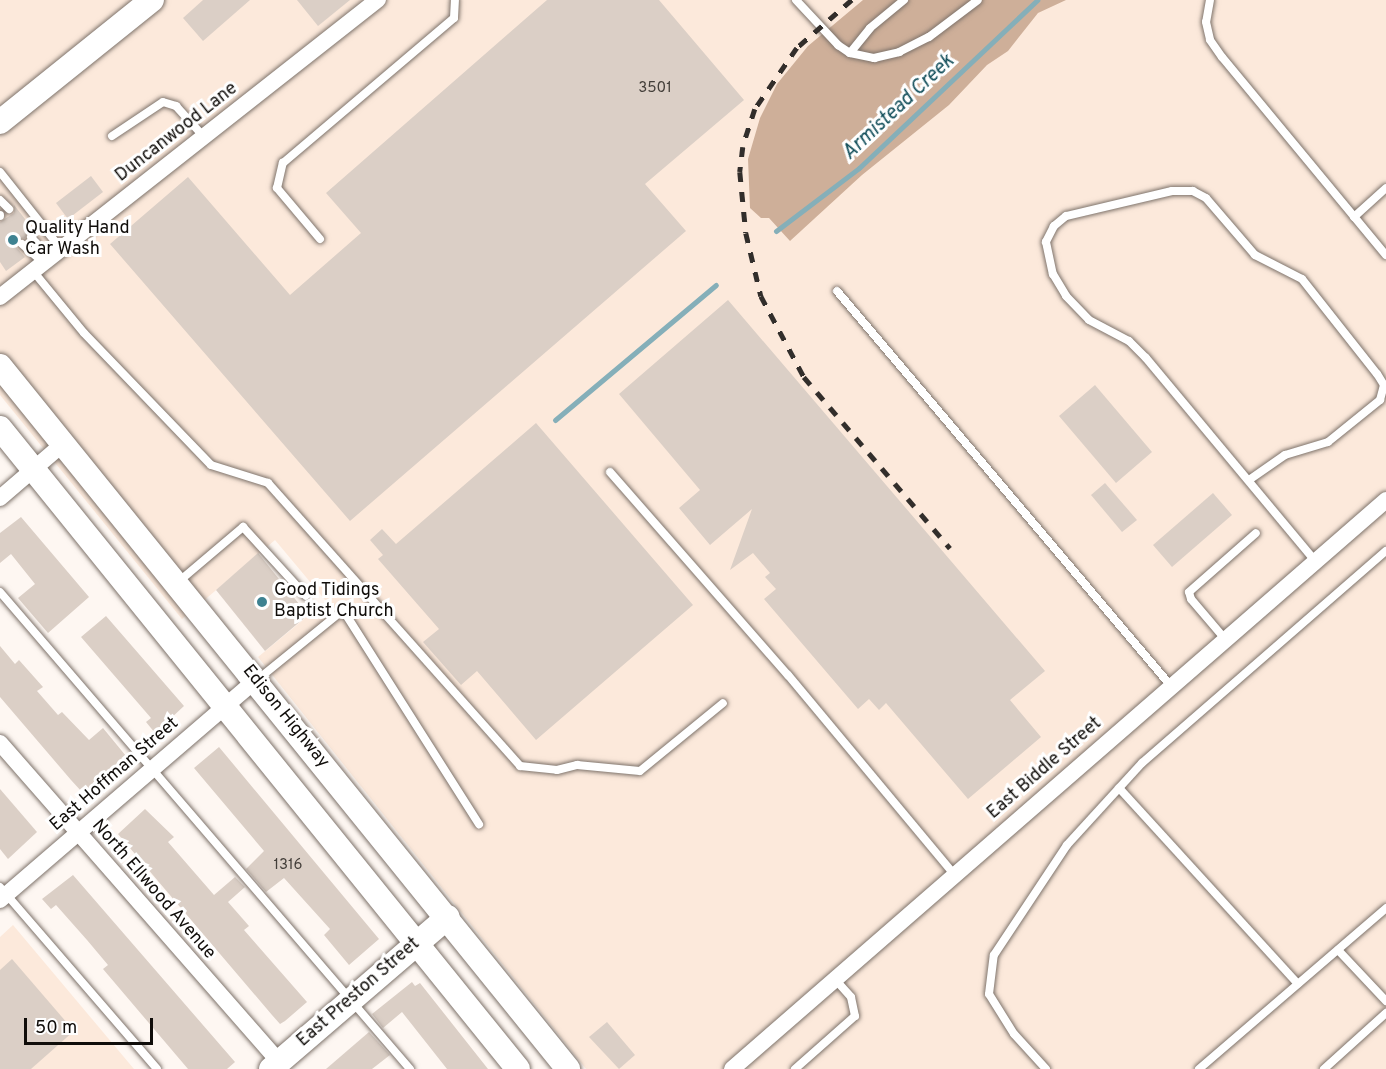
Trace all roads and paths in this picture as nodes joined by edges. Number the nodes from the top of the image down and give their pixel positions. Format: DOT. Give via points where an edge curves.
graph roads {
  1 [pos="152,0"];
  2 [pos="378,0"];
  3 [pos="455,0"];
  4 [pos="904,0"];
  5 [pos="978,0"];
  6 [pos="1210,0"];
  7 [pos="799,1"];
  8 [pos="850,53"];
  9 [pos="3,115"];
  10 [pos="112,136"];
  11 [pos="204,137"];
  12 [pos="0,172"];
  13 [pos="1386,188"];
  14 [pos="0,200"];
  15 [pos="9,209"];
  16 [pos="1354,218"];
  17 [pos="31,237"];
  18 [pos="320,239"];
  19 [pos="22,244"];
  20 [pos="61,249"];
  21 [pos="1386,255"];
  22 [pos="38,262"];
  23 [pos="837,291"];
  24 [pos="0,297"];
  25 [pos="0,366"];
  26 [pos="0,428"];
  27 [pos="63,443"];
  28 [pos="33,470"];
  29 [pos="610,472"];
  30 [pos="1249,480"];
  31 [pos="0,498"];
  32 [pos="1386,500"];
  33 [pos="1256,533"];
  34 [pos="1386,551"];
  35 [pos="1315,561"];
  36 [pos="176,583"];
  37 [pos="0,592"];
  38 [pos="306,596"];
  39 [pos="1225,639"];
  40 [pos="256,680"];
  41 [pos="1171,686"];
  42 [pos="723,703"];
  43 [pos="225,707"];
  44 [pos="0,743"];
  45 [pos="151,770"];
  46 [pos="1119,788"];
  47 [pos="479,824"];
  48 [pos="77,833"];
  49 [pos="954,874"];
  50 [pos="2,894"];
  51 [pos="1386,908"];
  52 [pos="448,917"];
  53 [pos="416,943"];
  54 [pos="1338,950"];
  55 [pos="835,979"];
  56 [pos="1298,984"];
  57 [pos="351,999"];
  58 [pos="1386,1001"];
  59 [pos="1386,1013"];
  60 [pos="275,1066"];
  61 [pos="157,1069"];
  62 [pos="410,1069"];
  63 [pos="518,1069"];
  64 [pos="568,1069"];
  65 [pos="732,1069"];
  66 [pos="795,1069"];
  67 [pos="1046,1069"];
  68 [pos="1199,1069"];
  69 [pos="1324,1069"];
  1 -- 9 [label="main road"];
  2 -- 11 [label="street, Duncanwood Lane"];
  3 -- 18 [label="lane" via="454,18 283,163 277,188"];
  4 -- 8 [label="lane" via="870,28"];
  5 -- 8 [label="lane" via="929,37 899,52 874,58"];
  6 -- 16 [label="lane" via="1206,22 1210,40"];
  7 -- 8 [label="lane"];
  10 -- 11 [label="lane" via="163,102 176,106"];
  11 -- 20 [label="street, Duncanwood Lane"];
  12 -- 20 [label="lane"];
  13 -- 16 [label="lane"];
  14 -- 15 [label="lane"];
  16 -- 21 [label="lane"];
  17 -- 22 [label="lane"];
  19 -- 22 [label="lane"];
  20 -- 22 [label="street, Duncanwood Lane"];
  22 -- 24 [label="street, Duncanwood Lane"];
  22 -- 42 [label="lane" via="84,333 211,465 268,483 519,766 558,770 577,765 640,771"];
  23 -- 41 [label="lane"];
  25 -- 27 [label="main road, Edison Highway"];
  26 -- 28 [label="main road"];
  27 -- 28 [label="street"];
  27 -- 36 [label="main road, Edison Highway"];
  28 -- 31 [label="street"];
  28 -- 43 [label="main road"];
  29 -- 49 [label="lane" via="788,675"];
  30 -- 30 [label="lane" via="1129,340 1094,324 1066,296 1053,274 1046,242 1054,225 1066,216 1172,191 1193,190 1206,198 1255,255 1302,279 1377,374 1384,385 1380,400 1328,442 1285,455"];
  30 -- 35 [label="lane"];
  32 -- 35 [label="street, East Biddle Street"];
  33 -- 39 [label="lane" via="1189,592"];
  34 -- 46 [label="lane" via="1142,763"];
  35 -- 39 [label="street, East Biddle Street"];
  36 -- 38 [label="lane" via="243,527"];
  36 -- 40 [label="main road, Edison Highway"];
  37 -- 45 [label="lane"];
  39 -- 41 [label="street, East Biddle Street"];
  40 -- 43 [label="street, East Hoffman Street"];
  40 -- 47 [label="lane" via="343,610"];
  40 -- 52 [label="main road, Edison Highway"];
  41 -- 49 [label="street, East Biddle Street"];
  43 -- 45 [label="street, East Hoffman Street"];
  43 -- 53 [label="main road"];
  44 -- 48 [label="street, North Ellwood Avenue"];
  45 -- 48 [label="street, East Hoffman Street"];
  45 -- 57 [label="lane"];
  46 -- 56 [label="lane"];
  46 -- 67 [label="lane" via="1066,845 994,955 989,994 1014,1034"];
  48 -- 50 [label="street, East Hoffman Street"];
  48 -- 60 [label="street, North Ellwood Avenue"];
  49 -- 55 [label="street, East Biddle Street"];
  50 -- 61 [label="lane"];
  51 -- 54 [label="lane"];
  52 -- 53 [label="main road, East Preston Street"];
  52 -- 64 [label="main road, Edison Highway"];
  53 -- 57 [label="main road, East Preston Street"];
  53 -- 63 [label="main road"];
  54 -- 56 [label="lane"];
  54 -- 58 [label="lane"];
  55 -- 65 [label="street, East Biddle Street"];
  55 -- 66 [label="lane" via="851,997 855,1016"];
  56 -- 68 [label="lane"];
  57 -- 60 [label="main road, East Preston Street"];
  57 -- 62 [label="lane"];
  59 -- 69 [label="lane"];
}
